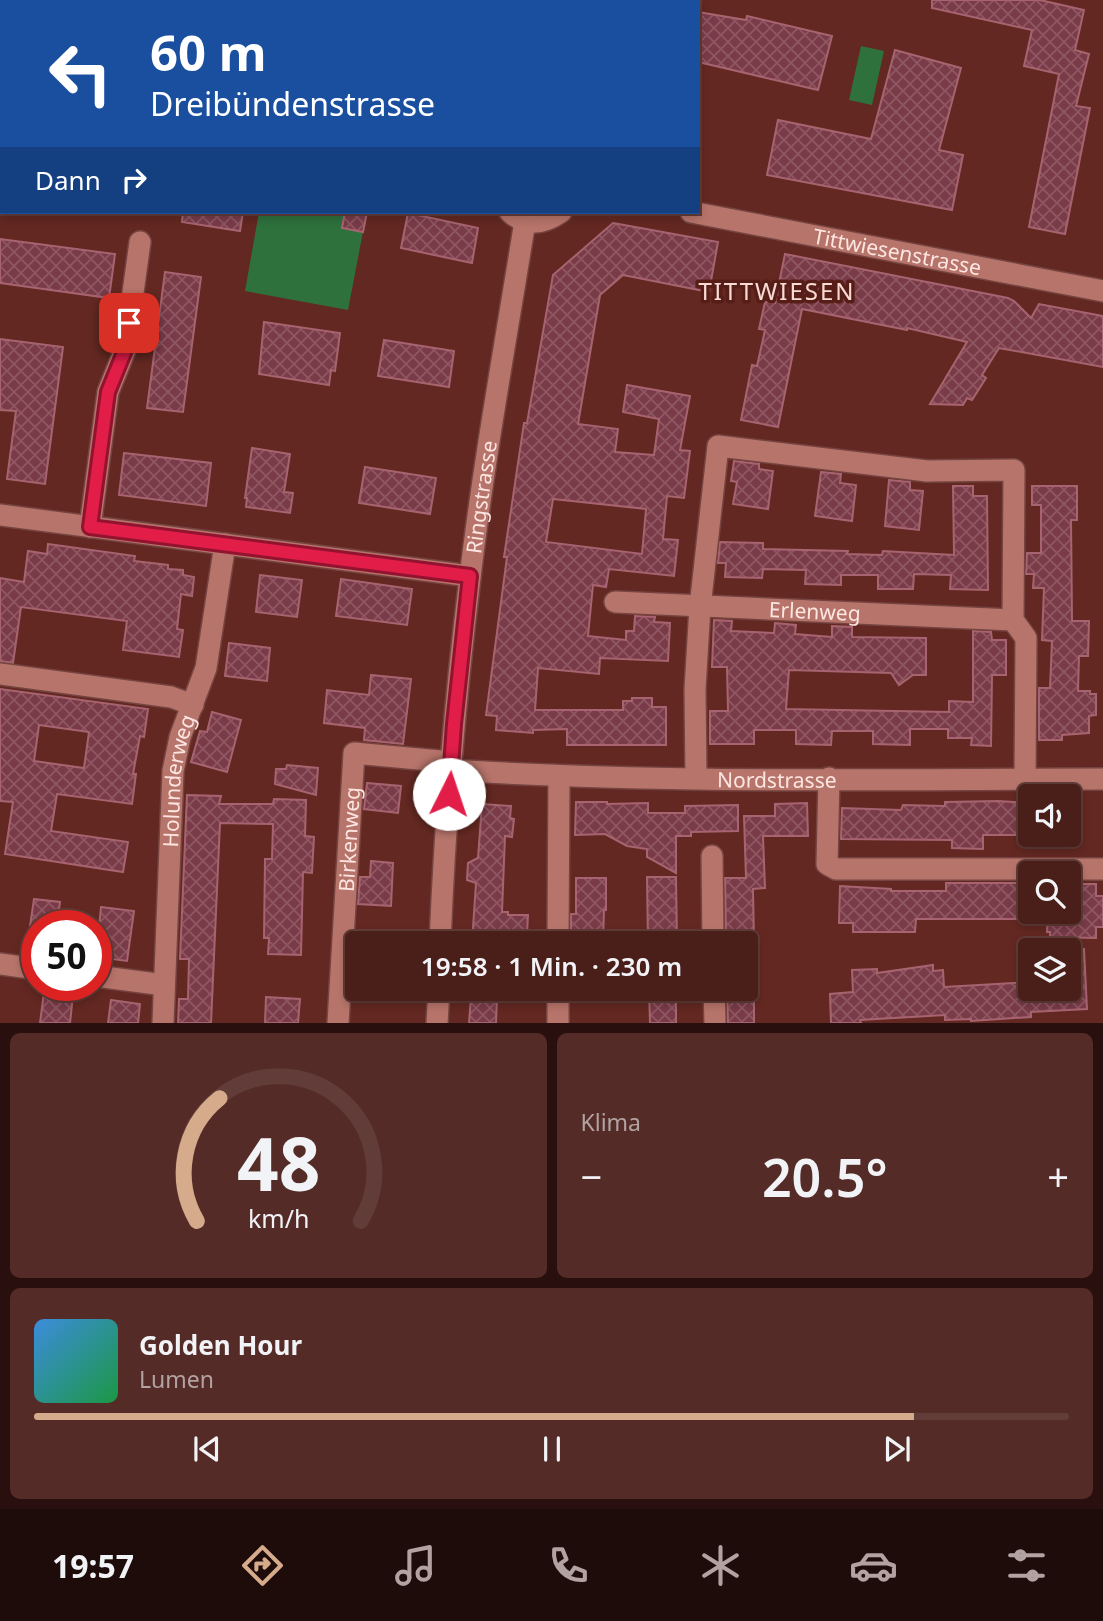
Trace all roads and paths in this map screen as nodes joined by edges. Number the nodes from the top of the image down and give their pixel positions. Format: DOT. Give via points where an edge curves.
graph roads {
  1 [pos="558,214"];
  2 [pos="700,214"];
  3 [pos="518,217"];
  4 [pos="140,242"];
  5 [pos="1103,291"];
  6 [pos="0,515"];
  7 [pos="90,527"];
  8 [pos="225,544"];
  9 [pos="470,576"];
  10 [pos="615,602"];
  11 [pos="700,607"];
  12 [pos="1013,620"];
  13 [pos="0,674"];
  14 [pos="193,705"];
  15 [pos="451,766"];
  16 [pos="559,776"];
  17 [pos="696,778"];
  18 [pos="829,778"];
  19 [pos="1025,779"];
  20 [pos="1103,779"];
  21 [pos="712,856"];
  22 [pos="1103,870"];
  23 [pos="440,931"];
  24 [pos="558,931"];
  25 [pos="713,931"];
  26 [pos="0,964"];
  27 [pos="21,967"];
  28 [pos="112,978"];
  29 [pos="164,985"];
  30 [pos="439,1001"];
  31 [pos="558,1001"];
  32 [pos="714,1001"];
  33 [pos="163,1023"];
  34 [pos="338,1023"];
  35 [pos="438,1023"];
  36 [pos="558,1023"];
  37 [pos="715,1023"];
  1 -- 3 [label="street" via="539,223"];
  2 -- 5 [label="street, Tittwiesenstrasse"];
  3 -- 9 [label="street, Ringstrasse"];
  4 -- 7 [label="street" via="125,350 108,392"];
  6 -- 7 [label="street"];
  7 -- 8 [label="street"];
  8 -- 9 [label="street"];
  8 -- 14 [label="street, Holunderweg" via="212,639"];
  9 -- 15 [label="street, Ringstrasse"];
  10 -- 11 [label="street, Erlenweg"];
  11 -- 12 [label="street, Erlenweg"];
  11 -- 12 [label="street" via="718,446 927,471 1014,470"];
  11 -- 17 [label="street"];
  12 -- 19 [label="street" via="1026,638"];
  13 -- 14 [label="street" via="171,697"];
  14 -- 29 [label="street, Holunderweg" via="173,771"];
  15 -- 16 [label="street, Nordstrasse"];
  15 -- 23 [label="street, Ringstrasse"];
  15 -- 34 [label="street, Birkenweg" via="354,754"];
  16 -- 17 [label="street, Nordstrasse"];
  16 -- 24 [label="street"];
  17 -- 18 [label="street, Nordstrasse"];
  18 -- 19 [label="street, Nordstrasse"];
  18 -- 22 [label="street" via="827,864 836,869"];
  19 -- 20 [label="street, Nordstrasse"];
  21 -- 25 [label="street"];
  26 -- 27 [label="street"];
  28 -- 29 [label="street"];
  29 -- 33 [label="street, Holunderweg"];
  30 -- 35 [label="street"];
  31 -- 36 [label="street"];
  32 -- 37 [label="street"];
}
